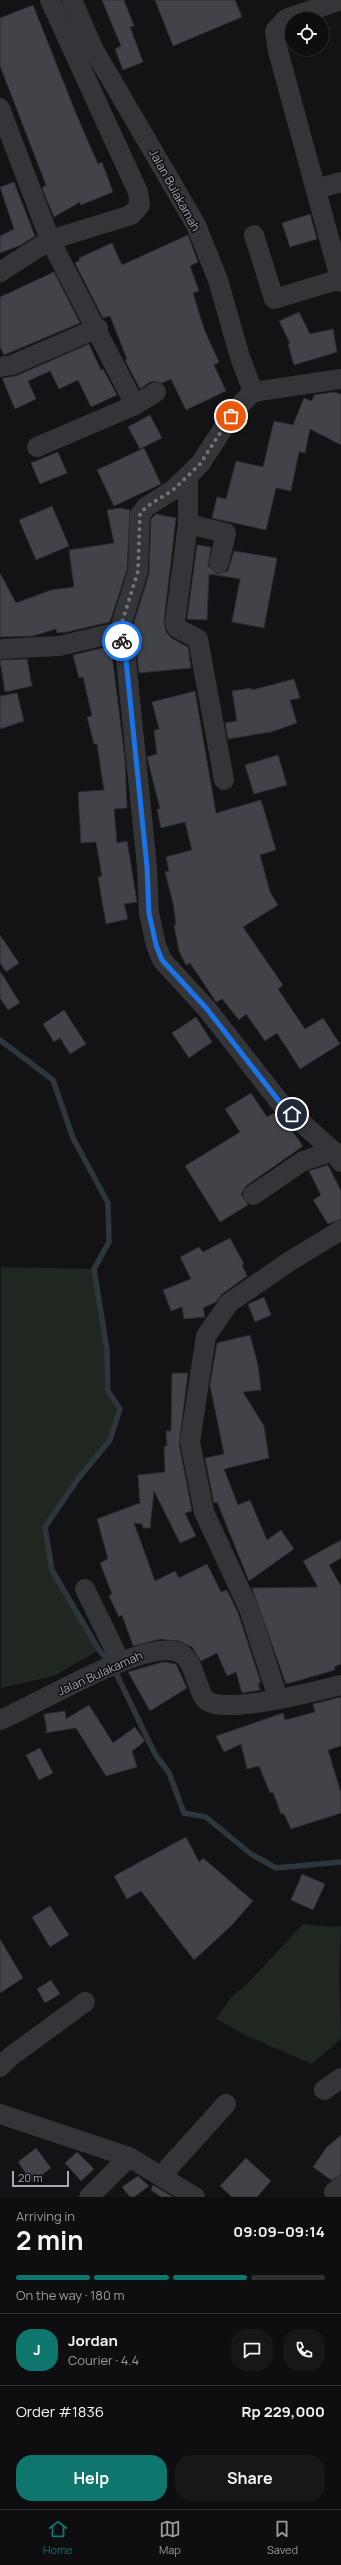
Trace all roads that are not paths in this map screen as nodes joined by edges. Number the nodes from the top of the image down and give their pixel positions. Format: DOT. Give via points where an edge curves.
graph roads {
  1 [pos="50,0"];
  2 [pos="72,0"];
  3 [pos="341,0"];
  4 [pos="0,108"];
  5 [pos="341,182"];
  6 [pos="316,189"];
  7 [pos="254,235"];
  8 [pos="50,240"];
  9 [pos="0,272"];
  10 [pos="341,281"];
  11 [pos="98,328"];
  12 [pos="0,367"];
  13 [pos="341,379"];
  14 [pos="156,392"];
  15 [pos="253,392"];
  16 [pos="136,405"];
  17 [pos="37,447"];
  18 [pos="188,476"];
  19 [pos="188,524"];
  20 [pos="219,563"];
  21 [pos="119,632"];
  22 [pos="0,649"];
  23 [pos="224,780"];
  24 [pos="337,1157"];
  25 [pos="253,1195"];
  26 [pos="341,1230"];
  27 [pos="85,1589"];
  28 [pos="120,1661"];
  29 [pos="341,1685"];
  30 [pos="278,1698"];
  31 [pos="0,1720"];
  32 [pos="85,2002"];
  33 [pos="0,2067"];
  34 [pos="341,2078"];
  35 [pos="324,2090"];
  36 [pos="226,2104"];
  37 [pos="0,2114"];
  38 [pos="129,2157"];
  39 [pos="161,2176"];
  40 [pos="185,2194"];
  41 [pos="89,2197"];
  1 -- 8 [label="street" via="138,192 140,205 131,215"];
  2 -- 15 [label="street, Jalan Bulakamah" via="94,50 196,225 218,280"];
  3 -- 6 [label="street" via="286,19 275,31 278,51"];
  4 -- 8 [label="street"];
  5 -- 6 [label="street"];
  6 -- 10 [label="street"];
  7 -- 10 [label="street" via="274,299"];
  8 -- 9 [label="street"];
  8 -- 11 [label="street"];
  11 -- 12 [label="street" via="12,365"];
  11 -- 16 [label="street"];
  13 -- 15 [label="street"];
  14 -- 16 [label="street"];
  15 -- 18 [label="street" via="236,409 200,464"];
  16 -- 17 [label="street"];
  18 -- 19 [label="street"];
  18 -- 21 [label="street" via="140,514 138,571"];
  19 -- 20 [label="street" via="226,533"];
  19 -- 23 [label="street" via="175,622 177,628 198,639"];
  21 -- 22 [label="street" via="59,646"];
  21 -- 24 [label="street" via="125,650 147,867 149,913 162,960 207,1009 282,1105"];
  24 -- 25 [label="street" via="303,1161"];
  26 -- 30 [label="street" via="229,1303 206,1336 190,1442 204,1512 249,1609"];
  27 -- 28 [label="street"];
  28 -- 30 [label="street, Jalan Bulakamah" via="146,1652 177,1651 191,1667 204,1699 209,1704 226,1706"];
  28 -- 31 [label="street, Jalan Bulakamah"];
  29 -- 30 [label="street, Jalan Bulakamah"];
  32 -- 33 [label="street"];
  34 -- 35 [label="street"];
  36 -- 39 [label="street"];
  37 -- 38 [label="street"];
  38 -- 39 [label="street"];
  38 -- 41 [label="street"];
  39 -- 40 [label="street"];
}
